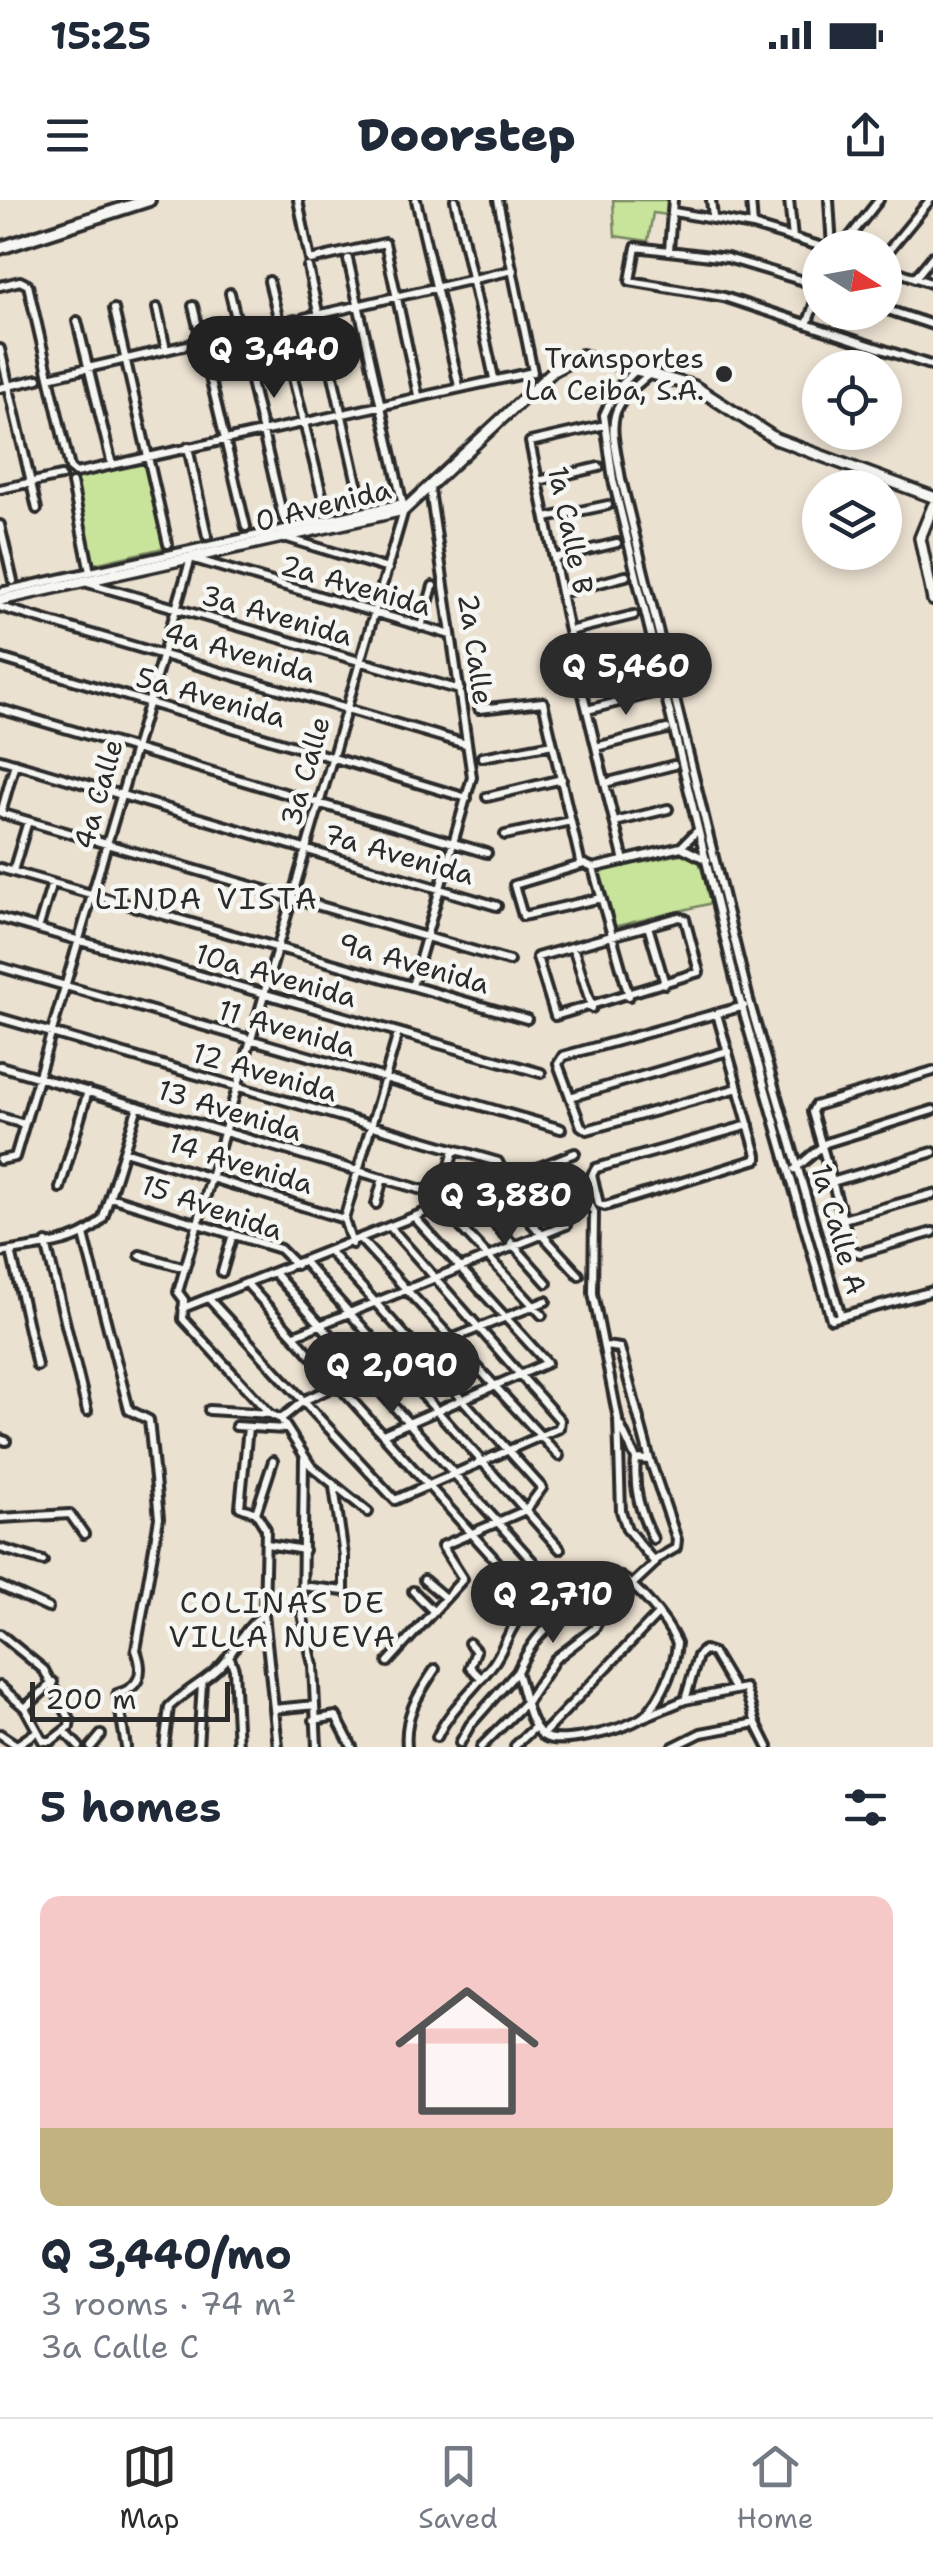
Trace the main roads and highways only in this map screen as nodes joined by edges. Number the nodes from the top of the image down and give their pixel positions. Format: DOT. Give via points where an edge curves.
graph roads {
  1 [pos="132,200"];
  2 [pos="150,200"];
  3 [pos="0,245"];
  1 -- 3 [label="highway"];
  2 -- 3 [label="highway"];
}
